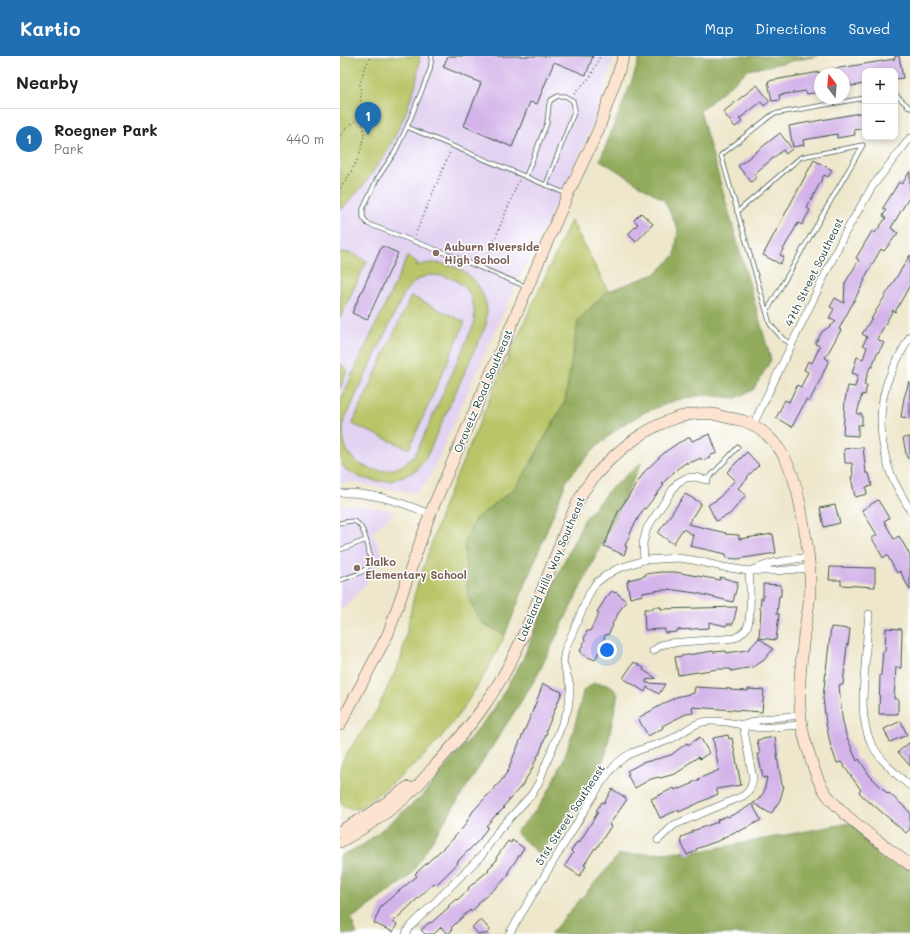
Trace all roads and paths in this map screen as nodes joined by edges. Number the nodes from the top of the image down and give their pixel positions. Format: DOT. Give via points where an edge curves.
graph roads {
  1 [pos="371,56"];
  2 [pos="432,56"];
  3 [pos="600,56"];
  4 [pos="624,56"];
  5 [pos="898,97"];
  6 [pos="570,98"];
  7 [pos="862,99"];
  8 [pos="910,108"];
  9 [pos="362,116"];
  10 [pos="407,127"];
  11 [pos="340,135"];
  12 [pos="910,138"];
  13 [pos="452,146"];
  14 [pos="524,176"];
  15 [pos="546,185"];
  16 [pos="340,188"];
  17 [pos="568,194"];
  18 [pos="737,212"];
  19 [pos="413,241"];
  20 [pos="483,269"];
  21 [pos="528,288"];
  22 [pos="766,311"];
  23 [pos="910,336"];
  24 [pos="792,344"];
  25 [pos="753,425"];
  26 [pos="738,447"];
  27 [pos="707,480"];
  28 [pos="340,493"];
  29 [pos="910,510"];
  30 [pos="430,514"];
  31 [pos="340,523"];
  32 [pos="366,540"];
  33 [pos="340,550"];
  34 [pos="644,560"];
  35 [pos="808,562"];
  36 [pos="749,571"];
  37 [pos="340,580"];
  38 [pos="868,614"];
  39 [pos="653,651"];
  40 [pos="801,720"];
  41 [pos="340,725"];
  42 [pos="743,725"];
  43 [pos="434,767"];
  44 [pos="910,786"];
  45 [pos="340,831"];
  46 [pos="658,840"];
  47 [pos="340,842"];
  48 [pos="910,865"];
  49 [pos="406,934"];
  50 [pos="509,934"];
  1 -- 9 [label="path" via="360,84"];
  2 -- 10 [label="lane" via="430,70"];
  3 -- 6 [label="path" via="591,76"];
  4 -- 17 [label="street, Oravetz Road Southeast" via="598,131"];
  5 -- 8 [label="lane"];
  6 -- 14 [label="lane" via="554,97 549,104 547,123"];
  6 -- 15 [label="lane" via="574,105 574,114"];
  7 -- 18 [label="lane" via="773,114 721,155"];
  9 -- 11 [label="path"];
  9 -- 16 [label="path" via="363,141"];
  10 -- 13 [label="lane"];
  10 -- 19 [label="lane" via="395,152 377,179 363,209 363,217 368,224"];
  12 -- 24 [label="street, 47th Street Southeast" via="872,187 845,232"];
  13 -- 14 [label="lane"];
  13 -- 19 [label="path"];
  14 -- 15 [label="lane"];
  14 -- 20 [label="path"];
  15 -- 17 [label="lane"];
  17 -- 21 [label="street, Oravetz Road Southeast"];
  18 -- 22 [label="lane"];
  18 -- 22 [label="lane" via="801,157 863,145"];
  19 -- 20 [label="lane"];
  20 -- 21 [label="lane"];
  21 -- 30 [label="street, Oravetz Road Southeast"];
  22 -- 24 [label="lane" via="770,324 783,339"];
  23 -- 29 [label="street" via="886,387 882,409 882,439 886,460"];
  24 -- 25 [label="street, 47th Street Southeast"];
  25 -- 35 [label="street, Lakeland Hills Way Southeast" via="769,437 778,448 793,476"];
  25 -- 43 [label="street, Lakeland Hills Way Southeast" via="711,414 690,415 662,423 635,439 608,462 585,490 569,522 526,630 505,673 486,705"];
  26 -- 27 [label="lane"];
  27 -- 34 [label="street" via="695,477 677,483 647,528 643,543"];
  28 -- 30 [label="street" via="382,497"];
  30 -- 41 [label="street, Oravetz Road Southeast" via="388,634"];
  31 -- 32 [label="lane" via="357,522"];
  32 -- 33 [label="lane"];
  32 -- 37 [label="lane" via="370,560 368,566"];
  34 -- 36 [label="street" via="678,558"];
  34 -- 49 [label="street" via="605,576 590,592 563,656 570,685 568,709 532,794 498,831 482,855 408,929"];
  35 -- 36 [label="street" via="775,571"];
  35 -- 36 [label="street" via="772,563"];
  35 -- 40 [label="street, Lakeland Hills Way Southeast" via="810,602 804,633"];
  36 -- 39 [label="street" via="748,625 742,634 735,638 669,643 660,645"];
  38 -- 44 [label="street" via="862,707 864,720 871,743 877,752"];
  40 -- 42 [label="street, 51st Street Southeast" via="763,719"];
  40 -- 48 [label="street, Lakeland Hills Way Southeast" via="812,765 828,795 855,822"];
  42 -- 46 [label="street" via="752,779 748,792 674,825"];
  42 -- 50 [label="street, 51st Street Southeast" via="702,722 675,737 621,760 602,782"];
  43 -- 45 [label="street, Lakeland Hills Way Southeast" via="387,802"];
  43 -- 47 [label="street, Lakeland Hills Way Southeast" via="413,791 391,809"];
}
